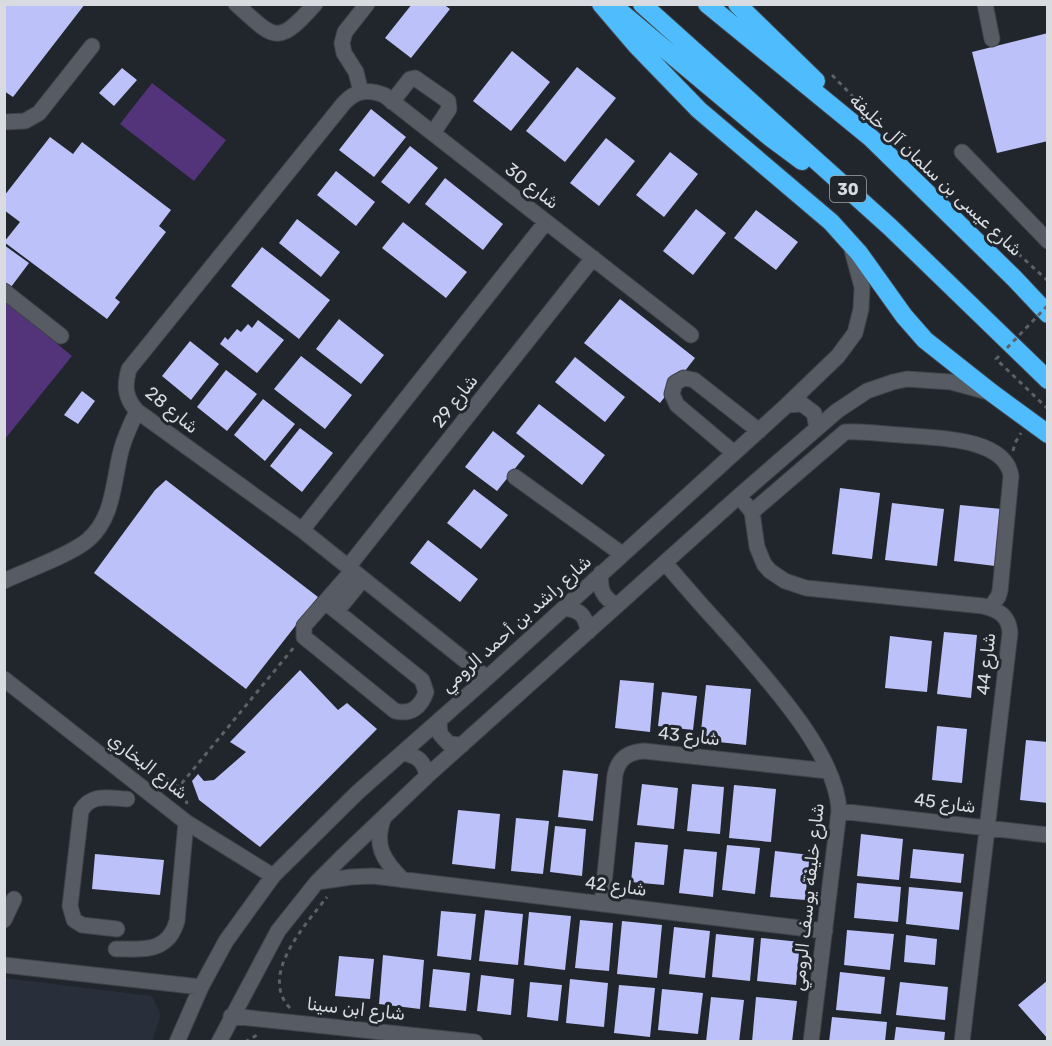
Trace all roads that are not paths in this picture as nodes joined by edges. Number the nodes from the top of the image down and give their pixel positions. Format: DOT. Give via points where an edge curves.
graph roads {
  1 [pos="236,4"];
  2 [pos="315,4"];
  3 [pos="367,4"];
  4 [pos="601,4"];
  5 [pos="610,4"];
  6 [pos="642,4"];
  7 [pos="707,4"];
  8 [pos="737,4"];
  9 [pos="986,4"];
  10 [pos="992,39"];
  11 [pos="92,46"];
  12 [pos="361,92"];
  13 [pos="392,102"];
  14 [pos="4,122"];
  15 [pos="433,133"];
  16 [pos="871,138"];
  17 [pos="962,152"];
  18 [pos="546,222"];
  19 [pos="890,227"];
  20 [pos="850,241"];
  21 [pos="1047,241"];
  22 [pos="593,258"];
  23 [pos="4,291"];
  24 [pos="1047,314"];
  25 [pos="691,335"];
  26 [pos="61,336"];
  27 [pos="1047,380"];
  28 [pos="992,393"];
  29 [pos="787,405"];
  30 [pos="137,411"];
  31 [pos="817,428"];
  32 [pos="759,430"];
  33 [pos="1047,434"];
  34 [pos="734,453"];
  35 [pos="515,477"];
  36 [pos="739,496"];
  37 [pos="752,512"];
  38 [pos="302,530"];
  39 [pos="622,554"];
  40 [pos="665,563"];
  41 [pos="354,572"];
  42 [pos="601,573"];
  43 [pos="4,581"];
  44 [pos="617,606"];
  45 [pos="331,607"];
  46 [pos="564,608"];
  47 [pos="990,608"];
  48 [pos="588,632"];
  49 [pos="4,678"];
  50 [pos="487,678"];
  51 [pos="439,721"];
  52 [pos="462,745"];
  53 [pos="403,753"];
  54 [pos="828,771"];
  55 [pos="427,776"];
  56 [pos="127,799"];
  57 [pos="839,810"];
  58 [pos="384,816"];
  59 [pos="186,822"];
  60 [pos="987,828"];
  61 [pos="1047,835"];
  62 [pos="273,876"];
  63 [pos="403,880"];
  64 [pos="317,882"];
  65 [pos="14,899"];
  66 [pos="602,904"];
  67 [pos="4,920"];
  68 [pos="117,929"];
  69 [pos="825,931"];
  70 [pos="116,950"];
  71 [pos="4,964"];
  72 [pos="201,987"];
  73 [pos="231,1016"];
  74 [pos="177,1041"];
  75 [pos="219,1041"];
  76 [pos="469,1041"];
  77 [pos="811,1041"];
  78 [pos="962,1041"];
  1 -- 2 [label="street" via="265,30 277,33 295,27"];
  3 -- 12 [label="street" via="345,32 342,43"];
  4 -- 20 [label="highway" via="699,110"];
  5 -- 19 [label="highway" via="771,138"];
  6 -- 19 [label="highway, 30"];
  7 -- 16 [label="highway, شارع عيسى بن سلمان آل خليفة"];
  8 -- 16 [label="highway"];
  9 -- 10 [label="street"];
  11 -- 14 [label="street" via="39,113 25,121"];
  12 -- 13 [label="street, شارع 30" via="378,93"];
  12 -- 30 [label="street, شارع 28" via="344,103 134,360 125,390"];
  13 -- 15 [label="street, شارع 30"];
  13 -- 15 [label="street" via="412,78 448,101 448,109"];
  15 -- 18 [label="street, شارع 30"];
  16 -- 24 [label="highway, شارع عيسى بن سلمان آل خليفة"];
  17 -- 21 [label="street"];
  18 -- 22 [label="street, شارع 30"];
  18 -- 38 [label="street"];
  19 -- 27 [label="highway, 30"];
  20 -- 28 [label="highway" via="925,340"];
  20 -- 29 [label="street, شارع راشد بن أحمد الرومي" via="862,287 855,333 838,356"];
  22 -- 25 [label="street, شارع 30"];
  22 -- 41 [label="street, شارع 29"];
  23 -- 26 [label="street"];
  28 -- 31 [label="street" via="945,381 893,382 867,391"];
  28 -- 33 [label="highway"];
  29 -- 31 [label="street" via="802,404 814,413"];
  29 -- 32 [label="street, شارع راشد بن أحمد الرومي"];
  30 -- 38 [label="street, شارع 28"];
  30 -- 43 [label="street" via="120,453 105,519 97,531 73,549"];
  31 -- 36 [label="street"];
  32 -- 34 [label="street, شارع راشد بن أحمد الرومي"];
  32 -- 34 [label="street" via="694,380 684,378 675,383 672,394 677,405"];
  34 -- 39 [label="street, شارع راشد بن أحمد الرومي"];
  35 -- 39 [label="street"];
  36 -- 37 [label="street, شارع 44"];
  36 -- 40 [label="street"];
  37 -- 47 [label="street, شارع 44" via="760,556 770,571 785,582 806,588"];
  37 -- 47 [label="street" via="845,432 972,443 990,451 1010,471 1000,591"];
  38 -- 41 [label="street, شارع 28"];
  39 -- 42 [label="street, شارع راشد بن أحمد الرومي"];
  40 -- 44 [label="street"];
  40 -- 54 [label="street, شارع خليفة يوسف الرومي" via="791,709"];
  41 -- 45 [label="street, شارع 29"];
  41 -- 50 [label="street, شارع 28"];
  42 -- 44 [label="street" via="600,587 606,599"];
  42 -- 46 [label="street, شارع راشد بن أحمد الرومي"];
  44 -- 48 [label="street"];
  45 -- 45 [label="street, شارع 29" via="304,627 304,637 395,711 416,709 426,692 422,681"];
  46 -- 48 [label="street" via="577,609 586,619"];
  46 -- 50 [label="street, شارع راشد بن أحمد الرومي"];
  47 -- 60 [label="street, شارع 44" via="1005,615 1010,633"];
  48 -- 52 [label="street"];
  49 -- 59 [label="street, شارع البخاري"];
  50 -- 51 [label="street, شارع راشد بن أحمد الرومي"];
  51 -- 52 [label="street" via="440,734 449,744"];
  51 -- 53 [label="street, شارع راشد بن أحمد الرومي"];
  52 -- 55 [label="street"];
  53 -- 55 [label="street" via="416,755"];
  53 -- 62 [label="street, شارع راشد بن أحمد الرومي"];
  54 -- 57 [label="street, شارع خليفة يوسف الرومي"];
  54 -- 66 [label="street, شارع 43" via="645,751 626,755 615,775"];
  55 -- 58 [label="street"];
  56 -- 68 [label="street" via="95,798 84,805 70,906 77,923"];
  57 -- 60 [label="street, شارع 45"];
  57 -- 69 [label="street, شارع خليفة يوسف الرومي"];
  58 -- 63 [label="street" via="380,849 386,863"];
  58 -- 64 [label="street"];
  59 -- 62 [label="street, شارع البخاري"];
  59 -- 70 [label="street" via="177,921 172,934 152,948"];
  60 -- 61 [label="street, شارع 45"];
  60 -- 78 [label="street, شارع 44"];
  62 -- 72 [label="street, شارع راشد بن أحمد الرومي" via="226,941"];
  63 -- 64 [label="street, شارع 42" via="363,876"];
  63 -- 66 [label="street, شارع 42"];
  64 -- 73 [label="street" via="278,932"];
  65 -- 67 [label="street"];
  66 -- 69 [label="street, شارع 42"];
  69 -- 77 [label="street, شارع خليفة يوسف الرومي"];
  71 -- 72 [label="street"];
  72 -- 74 [label="street, شارع راشد بن أحمد الرومي"];
  73 -- 75 [label="street"];
  73 -- 76 [label="street, شارع ابن سينا"];
}
